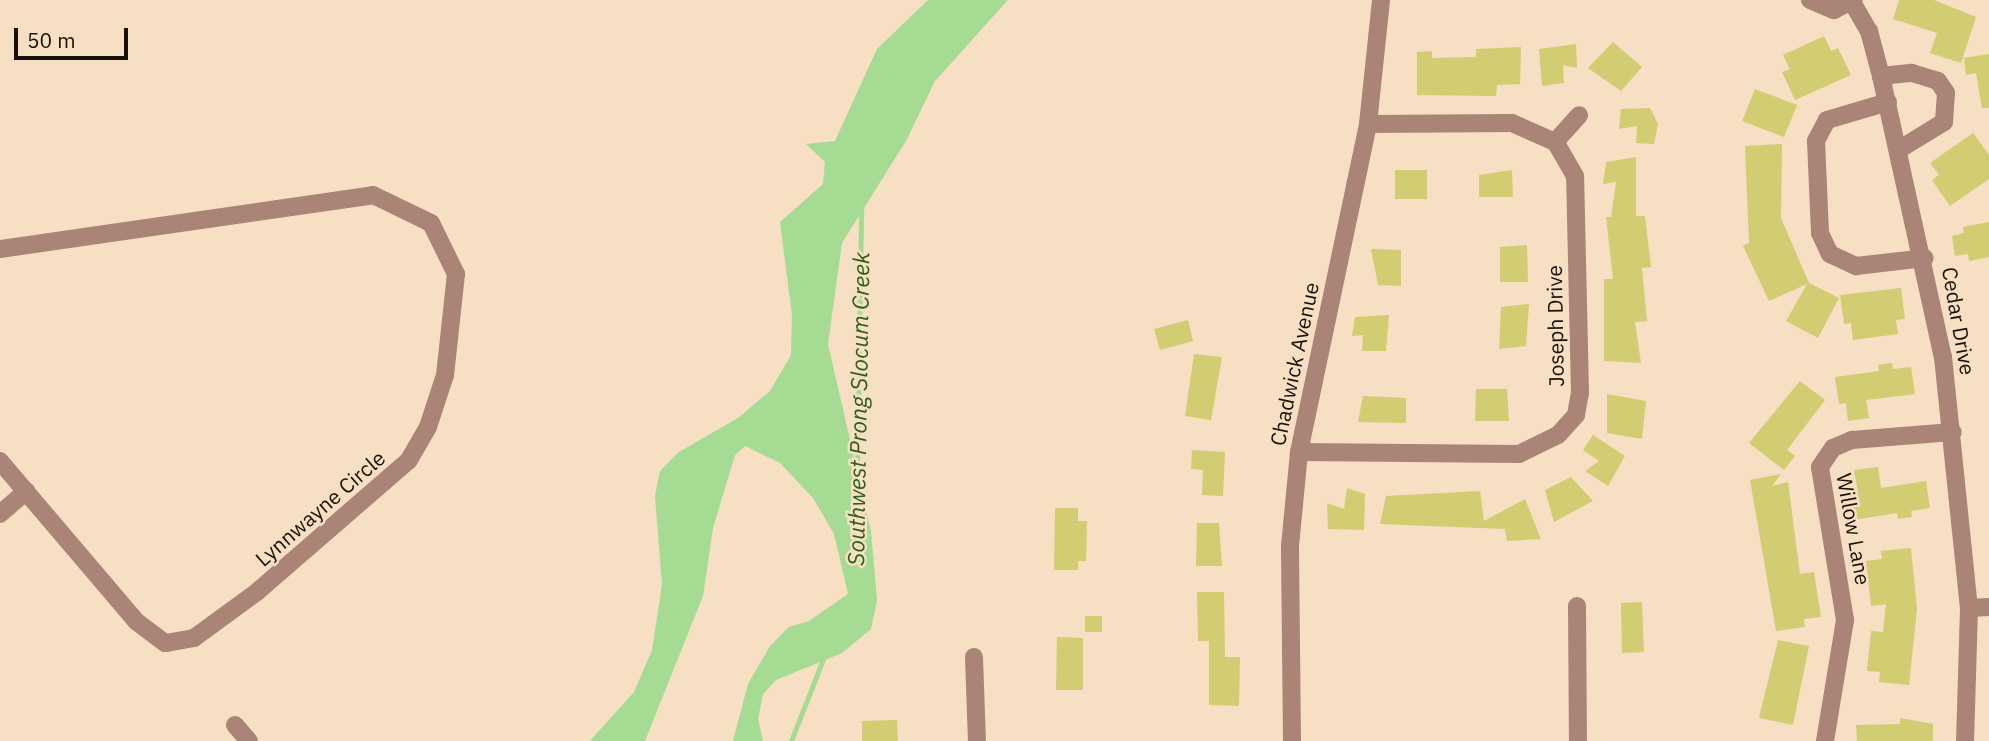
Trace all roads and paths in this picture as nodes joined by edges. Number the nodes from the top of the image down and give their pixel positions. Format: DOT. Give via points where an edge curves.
graph roads {
  1 [pos="1381,0"];
  2 [pos="1810,0"];
  3 [pos="1853,1"];
  4 [pos="1881,76"];
  5 [pos="1888,102"];
  6 [pos="1580,115"];
  7 [pos="1368,124"];
  8 [pos="1555,142"];
  9 [pos="1900,149"];
  10 [pos="0,249"];
  11 [pos="1924,258"];
  12 [pos="1953,432"];
  13 [pos="1299,452"];
  14 [pos="0,461"];
  15 [pos="26,491"];
  16 [pos="0,514"];
  17 [pos="1577,606"];
  18 [pos="1989,607"];
  19 [pos="1969,608"];
  20 [pos="974,656"];
  21 [pos="235,725"];
  22 [pos="249,741"];
  23 [pos="977,741"];
  24 [pos="1292,741"];
  25 [pos="1578,741"];
  26 [pos="1825,741"];
  27 [pos="1965,741"];
  1 -- 7 [label="street, Chadwick Avenue"];
  2 -- 3 [label="street, Cedar Drive" via="1833,10"];
  3 -- 4 [label="street, Cedar Drive" via="1869,31"];
  4 -- 5 [label="street, Cedar Drive"];
  4 -- 9 [label="street" via="1912,73 1938,81 1946,93 1944,122"];
  5 -- 9 [label="street, Cedar Drive"];
  5 -- 11 [label="street" via="1827,120 1816,141 1821,233 1830,254 1856,266"];
  6 -- 8 [label="street"];
  7 -- 8 [label="street" via="1512,123"];
  7 -- 13 [label="street, Chadwick Avenue"];
  8 -- 13 [label="street, Joseph Drive" via="1575,176 1580,393 1576,415 1559,435 1519,454"];
  9 -- 11 [label="street, Cedar Drive"];
  10 -- 15 [label="street, Lynnwayne Circle" via="373,195 431,223 456,274 445,375 428,427 408,461 257,592 194,638 165,643 136,621"];
  11 -- 12 [label="street, Cedar Drive"];
  12 -- 19 [label="street, Cedar Drive"];
  12 -- 26 [label="street, Willow Lane" via="1852,440 1833,449 1821,467 1845,620"];
  13 -- 24 [label="street, Chadwick Avenue" via="1290,546"];
  14 -- 15 [label="street, Lynnwayne Circle"];
  15 -- 16 [label="street"];
  17 -- 25 [label="street"];
  18 -- 19 [label="street"];
  19 -- 27 [label="street, Cedar Drive"];
  20 -- 23 [label="street"];
  21 -- 22 [label="street"];
}
